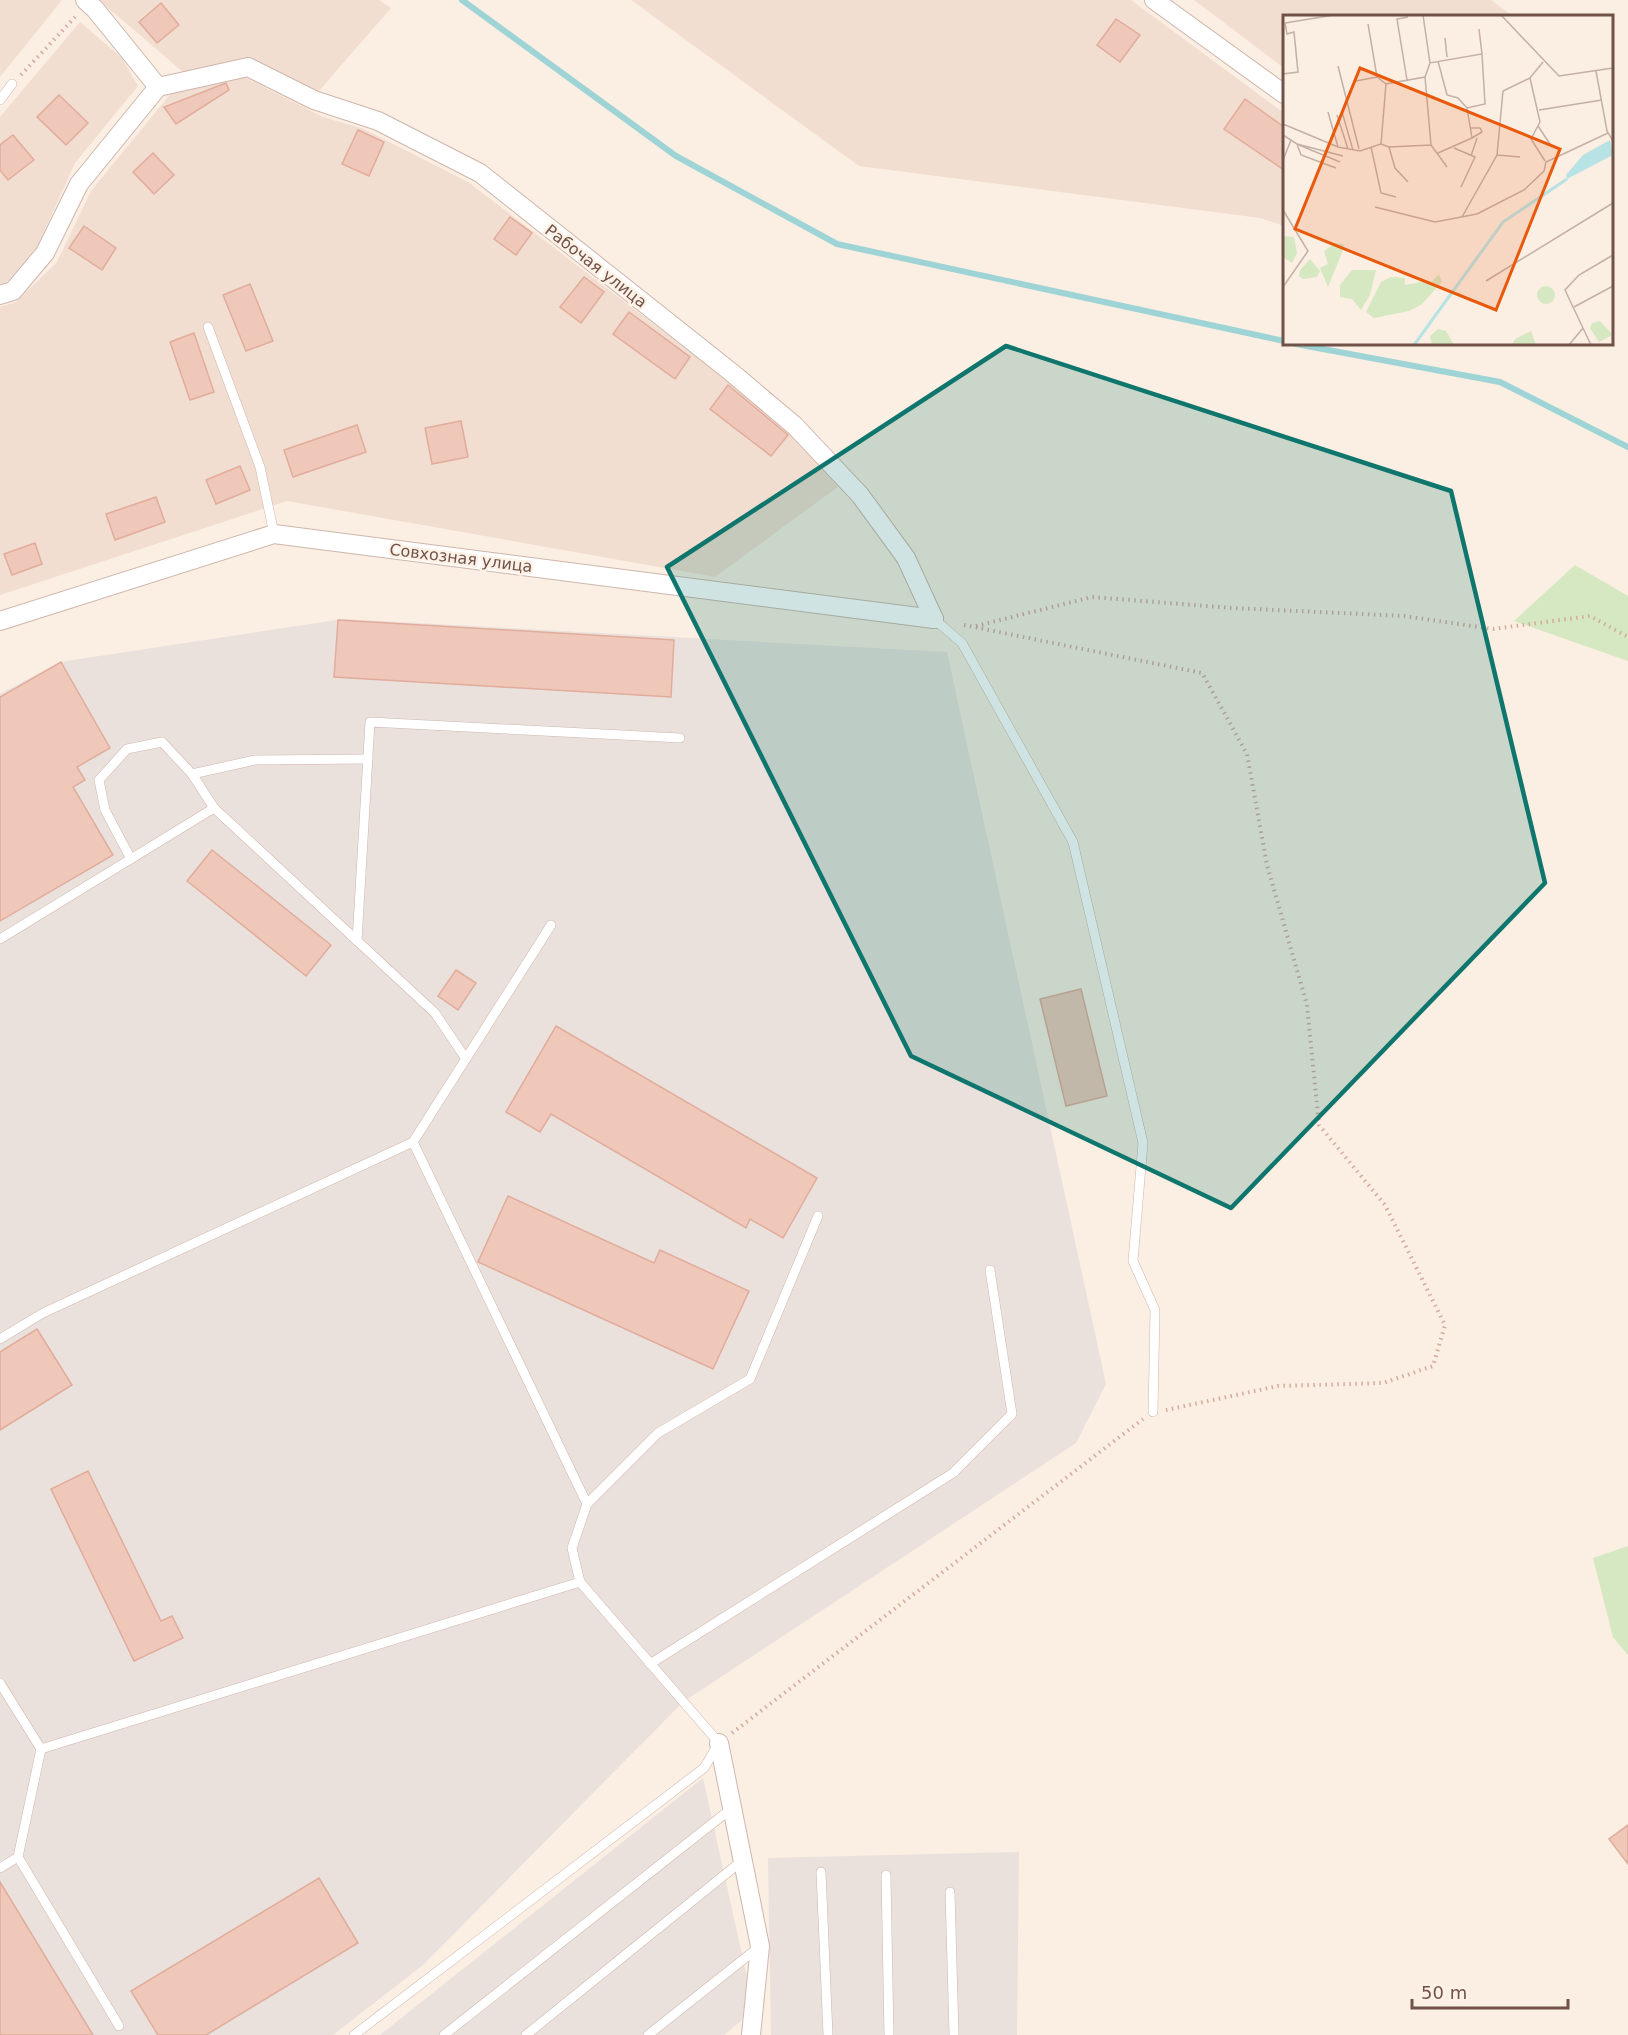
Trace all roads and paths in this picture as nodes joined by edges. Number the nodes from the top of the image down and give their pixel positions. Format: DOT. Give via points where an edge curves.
graph roads {
  1 [pos="1154,0"];
  2 [pos="86,2"];
  3 [pos="12,84"];
  4 [pos="158,87"];
  5 [pos="1283,93"];
  6 [pos="0,99"];
  7 [pos="0,296"];
  8 [pos="208,327"];
  9 [pos="274,534"];
  10 [pos="934,619"];
  11 [pos="0,621"];
  12 [pos="972,627"];
  13 [pos="1628,638"];
  14 [pos="680,738"];
  15 [pos="368,759"];
  16 [pos="192,774"];
  17 [pos="214,808"];
  18 [pos="131,859"];
  19 [pos="550,925"];
  20 [pos="0,939"];
  21 [pos="357,941"];
  22 [pos="466,1059"];
  23 [pos="413,1142"];
  24 [pos="818,1216"];
  25 [pos="990,1270"];
  26 [pos="0,1339"];
  27 [pos="1153,1413"];
  28 [pos="587,1504"];
  29 [pos="580,1582"];
  30 [pos="650,1664"];
  31 [pos="0,1683"];
  32 [pos="719,1743"];
  33 [pos="41,1749"];
  34 [pos="732,1808"];
  35 [pos="18,1857"];
  36 [pos="742,1860"];
  37 [pos="0,1868"];
  38 [pos="821,1872"];
  39 [pos="886,1875"];
  40 [pos="950,1892"];
  41 [pos="760,1946"];
  42 [pos="119,2026"];
  43 [pos="354,2035"];
  44 [pos="444,2035"];
  45 [pos="526,2035"];
  46 [pos="648,2035"];
  47 [pos="751,2035"];
  48 [pos="828,2035"];
  49 [pos="889,2035"];
  50 [pos="954,2035"];
  1 -- 5 [label="street"];
  2 -- 3 [label="path"];
  2 -- 4 [label="street"];
  3 -- 6 [label="lane"];
  4 -- 7 [label="street" via="79,184 45,253 13,291"];
  4 -- 10 [label="street, Рабочая улица" via="248,67 314,100 378,121 480,173 795,426 860,495 906,558"];
  8 -- 9 [label="lane" via="260,467"];
  9 -- 10 [label="street, Совхозная улица"];
  9 -- 11 [label="street, Совхозная улица"];
  10 -- 12 [label="path"];
  10 -- 27 [label="lane" via="962,642 1073,842 1143,1143 1133,1261 1155,1310"];
  12 -- 13 [label="path" via="1092,597 1404,616 1493,629 1590,616"];
  12 -- 27 [label="path" via="1202,673 1247,754 1267,865 1307,1005 1319,1125 1385,1205 1445,1325 1433,1366 1383,1383 1278,1386"];
  14 -- 15 [label="lane" via="370,722"];
  15 -- 16 [label="lane" via="255,760"];
  15 -- 21 [label="lane"];
  16 -- 17 [label="lane"];
  16 -- 18 [label="lane" via="162,742 127,749 99,780 105,810"];
  17 -- 18 [label="lane"];
  17 -- 21 [label="lane"];
  18 -- 20 [label="lane"];
  19 -- 22 [label="lane"];
  21 -- 22 [label="lane" via="435,1013"];
  22 -- 23 [label="lane"];
  23 -- 26 [label="lane" via="43,1313"];
  23 -- 28 [label="lane"];
  24 -- 28 [label="lane" via="750,1379 658,1433"];
  25 -- 30 [label="lane" via="1012,1414 952,1473"];
  27 -- 32 [label="path"];
  28 -- 29 [label="lane" via="572,1548"];
  29 -- 30 [label="lane"];
  29 -- 33 [label="lane"];
  30 -- 32 [label="lane"];
  31 -- 33 [label="lane"];
  32 -- 34 [label="street"];
  32 -- 43 [label="lane" via="704,1768"];
  33 -- 35 [label="lane"];
  34 -- 36 [label="street"];
  34 -- 44 [label="lane"];
  35 -- 37 [label="lane"];
  35 -- 42 [label="lane"];
  36 -- 41 [label="street"];
  36 -- 45 [label="lane"];
  38 -- 48 [label="lane"];
  39 -- 49 [label="lane"];
  40 -- 50 [label="lane"];
  41 -- 46 [label="lane"];
  41 -- 47 [label="street"];
}
